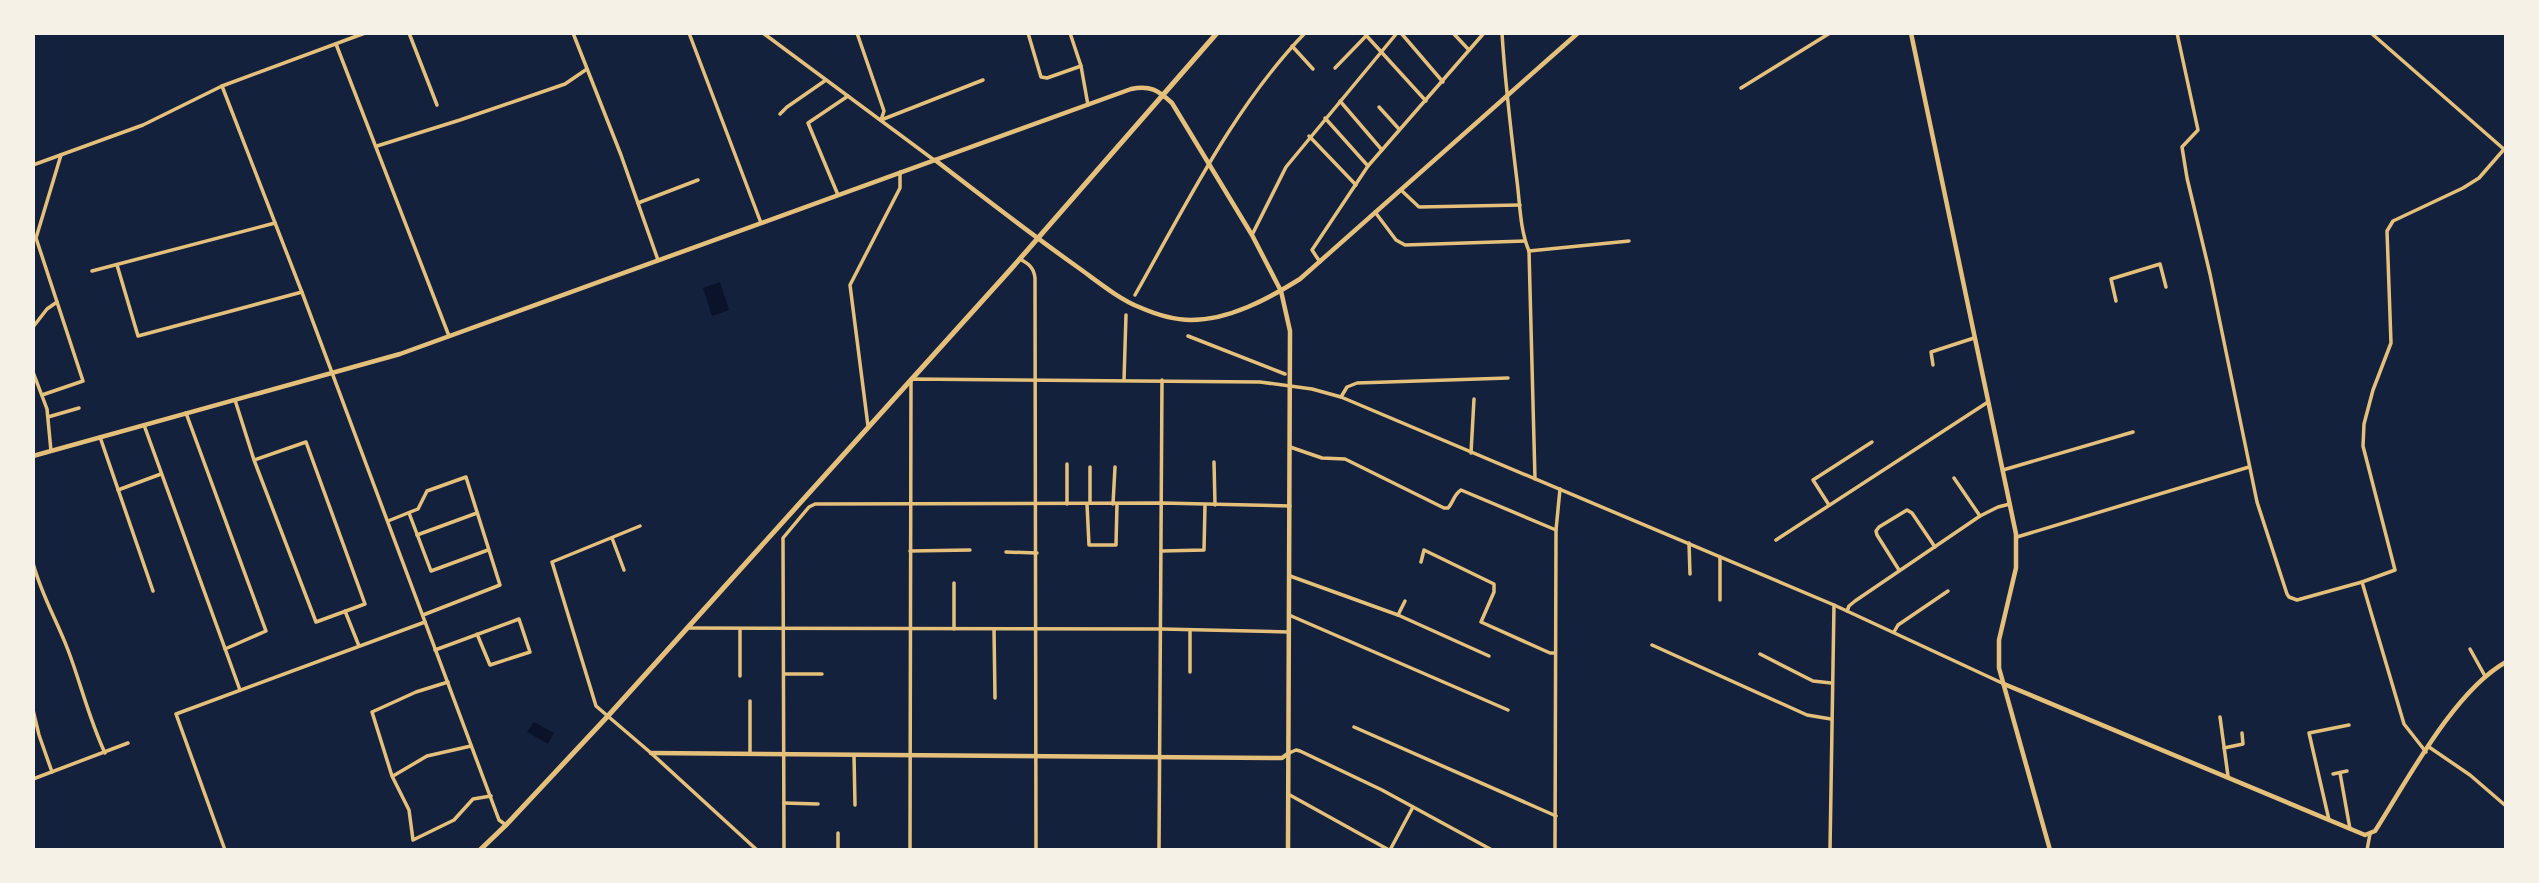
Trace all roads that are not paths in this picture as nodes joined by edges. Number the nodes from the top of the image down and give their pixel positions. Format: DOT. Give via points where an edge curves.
graph roads {
  1 [pos="365,33"];
  2 [pos="409,33"];
  3 [pos="573,33"];
  4 [pos="689,33"];
  5 [pos="763,33"];
  6 [pos="857,33"];
  7 [pos="1028,33"];
  8 [pos="1070,33"];
  9 [pos="1217,33"];
  10 [pos="1305,33"];
  11 [pos="1399,33"];
  12 [pos="1453,33"];
  13 [pos="1485,33"];
  14 [pos="1502,33"];
  15 [pos="1578,33"];
  16 [pos="1830,33"];
  17 [pos="1911,33"];
  18 [pos="2177,33"];
  19 [pos="2371,33"];
  20 [pos="358,34"];
  21 [pos="1365,35"];
  22 [pos="336,44"];
  23 [pos="1292,46"];
  24 [pos="1469,50"];
  25 [pos="1380,53"];
  26 [pos="1081,66"];
  27 [pos="1335,68"];
  28 [pos="587,69"];
  29 [pos="1313,69"];
  30 [pos="826,80"];
  31 [pos="983,80"];
  32 [pos="1443,82"];
  33 [pos="222,86"];
  34 [pos="1741,88"];
  35 [pos="848,96"];
  36 [pos="1164,96"];
  37 [pos="1506,97"];
  38 [pos="1339,100"];
  39 [pos="1426,101"];
  40 [pos="437,105"];
  41 [pos="1088,105"];
  42 [pos="1379,107"];
  43 [pos="780,114"];
  44 [pos="1325,118"];
  45 [pos="881,120"];
  46 [pos="1399,129"];
  47 [pos="1309,136"];
  48 [pos="376,146"];
  49 [pos="1382,149"];
  50 [pos="2505,149"];
  51 [pos="61,155"];
  52 [pos="934,160"];
  53 [pos="33,165"];
  54 [pos="1208,166"];
  55 [pos="1368,166"];
  56 [pos="900,172"];
  57 [pos="698,180"];
  58 [pos="1356,185"];
  59 [pos="1401,190"];
  60 [pos="838,195"];
  61 [pos="638,203"];
  62 [pos="1520,205"];
  63 [pos="1375,212"];
  64 [pos="275,223"];
  65 [pos="761,223"];
  66 [pos="1252,234"];
  67 [pos="1038,239"];
  68 [pos="1525,241"];
  69 [pos="1629,241"];
  70 [pos="1530,251"];
  71 [pos="1020,259"];
  72 [pos="658,260"];
  73 [pos="1320,262"];
  74 [pos="117,265"];
  75 [pos="92,271"];
  76 [pos="2166,287"];
  77 [pos="1281,291"];
  78 [pos="302,292"];
  79 [pos="1135,295"];
  80 [pos="2116,301"];
  81 [pos="57,302"];
  82 [pos="1126,314"];
  83 [pos="33,327"];
  84 [pos="449,336"];
  85 [pos="1188,336"];
  86 [pos="1974,338"];
  87 [pos="1933,365"];
  88 [pos="33,372"];
  89 [pos="332,373"];
  90 [pos="1285,374"];
  91 [pos="1508,378"];
  92 [pos="911,379"];
  93 [pos="1037,379"];
  94 [pos="1124,380"];
  95 [pos="1162,380"];
  96 [pos="1291,388"];
  97 [pos="42,395"];
  98 [pos="1341,397"];
  99 [pos="1474,399"];
  100 [pos="235,400"];
  101 [pos="1988,402"];
  102 [pos="79,408"];
  103 [pos="186,413"];
  104 [pos="48,417"];
  105 [pos="144,425"];
  106 [pos="868,426"];
  107 [pos="2133,432"];
  108 [pos="100,438"];
  109 [pos="1872,442"];
  110 [pos="1290,447"];
  111 [pos="51,451"];
  112 [pos="1471,453"];
  113 [pos="33,456"];
  114 [pos="254,460"];
  115 [pos="1214,461"];
  116 [pos="1067,464"];
  117 [pos="1090,467"];
  118 [pos="1115,467"];
  119 [pos="2249,467"];
  120 [pos="2003,470"];
  121 [pos="162,474"];
  122 [pos="1954,478"];
  123 [pos="1535,479"];
  124 [pos="1560,489"];
  125 [pos="118,490"];
  126 [pos="1162,503"];
  127 [pos="1037,504"];
  128 [pos="1067,504"];
  129 [pos="1089,504"];
  130 [pos="1115,504"];
  131 [pos="2010,504"];
  132 [pos="910,505"];
  133 [pos="1205,505"];
  134 [pos="1215,505"];
  135 [pos="1829,505"];
  136 [pos="1290,506"];
  137 [pos="409,513"];
  138 [pos="477,513"];
  139 [pos="1980,516"];
  140 [pos="785,518"];
  141 [pos="387,521"];
  142 [pos="793,525"];
  143 [pos="640,526"];
  144 [pos="1556,530"];
  145 [pos="417,535"];
  146 [pos="611,538"];
  147 [pos="2016,538"];
  148 [pos="1776,540"];
  149 [pos="1689,543"];
  150 [pos="1935,547"];
  151 [pos="488,550"];
  152 [pos="970,550"];
  153 [pos="909,551"];
  154 [pos="1162,551"];
  155 [pos="1006,552"];
  156 [pos="1037,553"];
  157 [pos="1720,557"];
  158 [pos="1422,562"];
  159 [pos="33,564"];
  160 [pos="624,570"];
  161 [pos="1899,570"];
  162 [pos="1690,574"];
  163 [pos="1290,576"];
  164 [pos="2362,582"];
  165 [pos="954,583"];
  166 [pos="153,591"];
  167 [pos="1948,591"];
  168 [pos="1720,600"];
  169 [pos="1405,601"];
  170 [pos="1834,605"];
  171 [pos="345,611"];
  172 [pos="1847,611"];
  173 [pos="423,615"];
  174 [pos="1289,615"];
  175 [pos="1398,615"];
  176 [pos="425,622"];
  177 [pos="687,627"];
  178 [pos="784,628"];
  179 [pos="909,628"];
  180 [pos="740,629"];
  181 [pos="954,629"];
  182 [pos="994,629"];
  183 [pos="1037,629"];
  184 [pos="1162,629"];
  185 [pos="1190,629"];
  186 [pos="1289,632"];
  187 [pos="1894,632"];
  188 [pos="477,634"];
  189 [pos="1651,645"];
  190 [pos="359,646"];
  191 [pos="225,649"];
  192 [pos="2470,649"];
  193 [pos="435,650"];
  194 [pos="1555,653"];
  195 [pos="1760,654"];
  196 [pos="1489,656"];
  197 [pos="2506,662"];
  198 [pos="1190,672"];
  199 [pos="784,674"];
  200 [pos="822,674"];
  201 [pos="740,676"];
  202 [pos="2485,676"];
  203 [pos="448,682"];
  204 [pos="1832,683"];
  205 [pos="2004,684"];
  206 [pos="240,691"];
  207 [pos="995,698"];
  208 [pos="750,701"];
  209 [pos="1508,710"];
  210 [pos="34,714"];
  211 [pos="607,717"];
  212 [pos="2220,717"];
  213 [pos="1831,719"];
  214 [pos="2349,725"];
  215 [pos="1354,727"];
  216 [pos="2242,733"];
  217 [pos="128,743"];
  218 [pos="471,746"];
  219 [pos="2224,748"];
  220 [pos="2428,750"];
  221 [pos="105,753"];
  222 [pos="651,753"];
  223 [pos="1289,753"];
  224 [pos="750,754"];
  225 [pos="784,754"];
  226 [pos="853,754"];
  227 [pos="911,755"];
  228 [pos="1036,755"];
  229 [pos="1159,758"];
  230 [pos="2347,771"];
  231 [pos="52,772"];
  232 [pos="2340,773"];
  233 [pos="2333,774"];
  234 [pos="392,776"];
  235 [pos="2228,776"];
  236 [pos="33,779"];
  237 [pos="1288,794"];
  238 [pos="491,796"];
  239 [pos="784,803"];
  240 [pos="818,804"];
  241 [pos="855,805"];
  242 [pos="2506,806"];
  243 [pos="1413,807"];
  244 [pos="1556,816"];
  245 [pos="2329,820"];
  246 [pos="506,825"];
  247 [pos="2350,829"];
  248 [pos="838,833"];
  249 [pos="2370,834"];
  250 [pos="225,850"];
  251 [pos="480,850"];
  252 [pos="757,850"];
  253 [pos="784,850"];
  254 [pos="838,850"];
  255 [pos="910,850"];
  256 [pos="1036,850"];
  257 [pos="1159,850"];
  258 [pos="1288,850"];
  259 [pos="1389,850"];
  260 [pos="1492,850"];
  261 [pos="1555,850"];
  262 [pos="1830,850"];
  263 [pos="2050,850"];
  264 [pos="2367,850"];
  1 -- 20 [label="street"];
  2 -- 40 [label="street"];
  3 -- 28 [label="street"];
  4 -- 65 [label="street"];
  5 -- 30 [label="street"];
  6 -- 45 [label="street" via="884,111"];
  7 -- 26 [label="street" via="1041,77"];
  8 -- 26 [label="street"];
  9 -- 36 [label="highway"];
  10 -- 23 [label="street"];
  11 -- 25 [label="street"];
  11 -- 32 [label="street"];
  12 -- 24 [label="street"];
  13 -- 24 [label="street"];
  14 -- 37 [label="street"];
  15 -- 37 [label="main road"];
  16 -- 34 [label="street"];
  17 -- 86 [label="main road"];
  18 -- 119 [label="street" via="2198,130 2182,147 2187,178"];
  19 -- 50 [label="street"];
  20 -- 22 [label="street"];
  21 -- 25 [label="street"];
  21 -- 27 [label="street"];
  22 -- 33 [label="street"];
  22 -- 48 [label="street"];
  23 -- 29 [label="street"];
  23 -- 54 [label="street"];
  24 -- 32 [label="street"];
  25 -- 38 [label="street"];
  25 -- 39 [label="street"];
  26 -- 41 [label="street"];
  28 -- 48 [label="street" via="565,84"];
  28 -- 61 [label="street"];
  30 -- 35 [label="street"];
  30 -- 43 [label="street"];
  31 -- 45 [label="street"];
  32 -- 39 [label="street"];
  33 -- 51 [label="street" via="143,125"];
  33 -- 64 [label="street"];
  35 -- 45 [label="street"];
  35 -- 60 [label="street" via="808,123"];
  36 -- 41 [label="main road" via="1144,86"];
  36 -- 54 [label="main road"];
  36 -- 67 [label="highway"];
  37 -- 59 [label="main road"];
  37 -- 62 [label="street"];
  38 -- 44 [label="street"];
  38 -- 49 [label="street"];
  39 -- 46 [label="street"];
  41 -- 52 [label="main road"];
  42 -- 46 [label="street"];
  44 -- 47 [label="street"];
  44 -- 55 [label="street"];
  45 -- 52 [label="street"];
  46 -- 49 [label="street"];
  47 -- 58 [label="street"];
  47 -- 66 [label="street" via="1286,167"];
  48 -- 84 [label="street"];
  49 -- 55 [label="street"];
  50 -- 164 [label="street" via="2479,178 2393,221 2387,230 2391,343 2373,390 2363,446 2395,570"];
  51 -- 53 [label="street"];
  51 -- 81 [label="street" via="36,238"];
  52 -- 56 [label="main road"];
  52 -- 67 [label="main road"];
  54 -- 66 [label="main road"];
  54 -- 79 [label="street"];
  55 -- 58 [label="street"];
  56 -- 60 [label="main road"];
  56 -- 106 [label="street" via="900,188 850,285"];
  57 -- 61 [label="street"];
  58 -- 73 [label="street" via="1312,250"];
  59 -- 62 [label="street" via="1419,207"];
  59 -- 63 [label="main road"];
  60 -- 65 [label="main road"];
  61 -- 72 [label="street"];
  62 -- 68 [label="street"];
  63 -- 68 [label="street" via="1400,244"];
  63 -- 73 [label="main road"];
  64 -- 74 [label="street"];
  64 -- 78 [label="street"];
  65 -- 72 [label="main road"];
  66 -- 77 [label="main road"];
  67 -- 71 [label="highway"];
  67 -- 77 [label="main road" via="1131,303 1164,315 1214,318"];
  68 -- 70 [label="street"];
  69 -- 70 [label="street"];
  70 -- 123 [label="street"];
  71 -- 92 [label="highway"];
  71 -- 93 [label="street" via="1035,272"];
  72 -- 84 [label="main road"];
  73 -- 77 [label="main road"];
  74 -- 75 [label="street"];
  74 -- 78 [label="street" via="138,336"];
  76 -- 80 [label="street" via="2160,264 2111,279"];
  77 -- 96 [label="main road" via="1290,331"];
  78 -- 89 [label="street"];
  81 -- 83 [label="street"];
  81 -- 97 [label="street" via="83,381"];
  82 -- 94 [label="street"];
  84 -- 89 [label="main road"];
  85 -- 90 [label="street"];
  86 -- 87 [label="street" via="1930,352"];
  86 -- 101 [label="main road"];
  88 -- 97 [label="street"];
  89 -- 100 [label="main road"];
  89 -- 141 [label="street"];
  91 -- 98 [label="street" via="1357,383 1347,387"];
  92 -- 93 [label="street"];
  92 -- 106 [label="highway"];
  92 -- 132 [label="street"];
  93 -- 94 [label="street"];
  93 -- 127 [label="street"];
  94 -- 95 [label="street"];
  95 -- 96 [label="street" via="1260,382"];
  95 -- 126 [label="street"];
  96 -- 98 [label="street"];
  96 -- 110 [label="main road"];
  97 -- 104 [label="street"];
  98 -- 112 [label="street"];
  99 -- 112 [label="street"];
  100 -- 103 [label="main road"];
  100 -- 114 [label="street"];
  101 -- 120 [label="main road"];
  101 -- 135 [label="street"];
  102 -- 104 [label="street"];
  103 -- 105 [label="main road"];
  103 -- 191 [label="street" via="266,631"];
  104 -- 111 [label="street"];
  105 -- 108 [label="main road"];
  105 -- 121 [label="street"];
  106 -- 140 [label="highway"];
  107 -- 120 [label="street"];
  108 -- 111 [label="main road"];
  108 -- 125 [label="street"];
  109 -- 135 [label="street" via="1814,480"];
  110 -- 136 [label="main road"];
  110 -- 144 [label="street" via="1322,458 1345,459 1444,508 1461,490"];
  111 -- 113 [label="main road"];
  112 -- 123 [label="street"];
  114 -- 171 [label="street" via="316,622"];
  114 -- 171 [label="street" via="306,442 365,604"];
  115 -- 134 [label="street"];
  116 -- 128 [label="street"];
  117 -- 129 [label="street"];
  118 -- 130 [label="street"];
  119 -- 147 [label="street"];
  119 -- 164 [label="street" via="2289,597 2297,600"];
  120 -- 131 [label="main road"];
  121 -- 125 [label="street"];
  121 -- 191 [label="street"];
  122 -- 139 [label="street"];
  123 -- 124 [label="street"];
  124 -- 144 [label="street"];
  124 -- 149 [label="street"];
  125 -- 166 [label="street"];
  126 -- 130 [label="street"];
  126 -- 133 [label="street"];
  126 -- 154 [label="street"];
  127 -- 128 [label="street"];
  127 -- 132 [label="street"];
  127 -- 156 [label="street"];
  128 -- 129 [label="street"];
  129 -- 130 [label="street"];
  129 -- 130 [label="street" via="1089,545 1116,545"];
  131 -- 139 [label="street"];
  131 -- 147 [label="main road"];
  132 -- 142 [label="street" via="815,505"];
  132 -- 153 [label="street"];
  133 -- 134 [label="street"];
  133 -- 154 [label="street" via="1204,550"];
  134 -- 136 [label="street"];
  135 -- 148 [label="street"];
  136 -- 163 [label="main road"];
  137 -- 138 [label="street" via="418,509 426,491 466,477"];
  137 -- 141 [label="street"];
  137 -- 145 [label="street"];
  138 -- 145 [label="street"];
  138 -- 151 [label="street"];
  139 -- 150 [label="street"];
  140 -- 142 [label="street"];
  140 -- 177 [label="highway"];
  141 -- 173 [label="street"];
  142 -- 178 [label="street" via="783,538"];
  143 -- 146 [label="street"];
  144 -- 194 [label="street"];
  145 -- 151 [label="street" via="430,571"];
  146 -- 160 [label="street"];
  146 -- 211 [label="street" via="552,562 596,706"];
  147 -- 205 [label="main road" via="2016,568 1999,648"];
  149 -- 157 [label="street"];
  149 -- 162 [label="street"];
  150 -- 161 [label="street"];
  150 -- 161 [label="street" via="1912,513 1903,511 1876,531"];
  151 -- 173 [label="street" via="500,585"];
  152 -- 153 [label="street"];
  153 -- 179 [label="street"];
  154 -- 184 [label="street"];
  155 -- 156 [label="street"];
  156 -- 183 [label="street"];
  157 -- 168 [label="street"];
  157 -- 170 [label="street"];
  158 -- 194 [label="street" via="1424,550 1494,584 1481,622"];
  159 -- 221 [label="street"];
  161 -- 172 [label="street"];
  163 -- 174 [label="main road"];
  163 -- 175 [label="street"];
  164 -- 220 [label="street" via="2404,724"];
  165 -- 181 [label="street"];
  167 -- 187 [label="street"];
  169 -- 175 [label="street"];
  170 -- 172 [label="street"];
  170 -- 204 [label="street"];
  171 -- 190 [label="street"];
  172 -- 187 [label="street"];
  173 -- 176 [label="street"];
  174 -- 186 [label="main road"];
  174 -- 209 [label="street"];
  175 -- 196 [label="street"];
  176 -- 190 [label="street"];
  176 -- 193 [label="street"];
  177 -- 180 [label="street"];
  177 -- 211 [label="highway"];
  178 -- 179 [label="street"];
  178 -- 180 [label="street"];
  178 -- 199 [label="street"];
  179 -- 181 [label="street"];
  179 -- 227 [label="street"];
  180 -- 201 [label="street"];
  181 -- 182 [label="street"];
  182 -- 183 [label="street"];
  182 -- 207 [label="street"];
  183 -- 184 [label="street"];
  183 -- 228 [label="street"];
  184 -- 185 [label="street"];
  184 -- 229 [label="street"];
  185 -- 186 [label="street"];
  185 -- 198 [label="street"];
  186 -- 223 [label="main road"];
  187 -- 205 [label="street"];
  188 -- 188 [label="street" via="519,619 530,652 490,665"];
  188 -- 193 [label="street"];
  189 -- 213 [label="street" via="1807,715"];
  190 -- 206 [label="street"];
  191 -- 206 [label="street"];
  192 -- 202 [label="street"];
  193 -- 203 [label="street"];
  194 -- 244 [label="street"];
  195 -- 204 [label="street" via="1813,681"];
  197 -- 202 [label="main road"];
  199 -- 200 [label="street"];
  199 -- 225 [label="street"];
  202 -- 220 [label="main road"];
  203 -- 218 [label="street"];
  203 -- 234 [label="street" via="372,712"];
  204 -- 213 [label="street"];
  205 -- 235 [label="main road"];
  205 -- 263 [label="main road"];
  206 -- 250 [label="street" via="176,714"];
  208 -- 224 [label="street"];
  210 -- 231 [label="street"];
  211 -- 222 [label="street"];
  211 -- 246 [label="highway"];
  212 -- 219 [label="street"];
  213 -- 262 [label="street"];
  214 -- 245 [label="street" via="2309,733"];
  215 -- 244 [label="street"];
  216 -- 219 [label="street" via="2243,744"];
  217 -- 221 [label="street"];
  218 -- 234 [label="street" via="427,756"];
  218 -- 238 [label="street"];
  219 -- 235 [label="street"];
  220 -- 242 [label="street" via="2470,775"];
  220 -- 249 [label="main road"];
  221 -- 231 [label="street"];
  222 -- 224 [label="main road"];
  222 -- 252 [label="street"];
  223 -- 229 [label="main road" via="1282,758"];
  223 -- 237 [label="main road"];
  223 -- 243 [label="street" via="1300,751"];
  224 -- 225 [label="main road"];
  225 -- 226 [label="main road"];
  225 -- 239 [label="street"];
  226 -- 227 [label="main road"];
  226 -- 241 [label="street"];
  227 -- 228 [label="main road"];
  227 -- 255 [label="street"];
  228 -- 229 [label="main road"];
  228 -- 256 [label="street"];
  229 -- 257 [label="street"];
  230 -- 232 [label="street"];
  231 -- 236 [label="street"];
  232 -- 233 [label="street"];
  232 -- 247 [label="street"];
  234 -- 238 [label="street" via="409,810 413,840 454,820 473,799"];
  235 -- 245 [label="main road"];
  237 -- 258 [label="main road"];
  237 -- 259 [label="street"];
  238 -- 246 [label="street" via="499,820"];
  239 -- 240 [label="street"];
  239 -- 253 [label="street"];
  243 -- 259 [label="street"];
  243 -- 260 [label="street"];
  244 -- 261 [label="street"];
  245 -- 247 [label="main road"];
  246 -- 251 [label="highway"];
  247 -- 249 [label="main road"];
  248 -- 254 [label="street"];
  249 -- 264 [label="street"];
}
